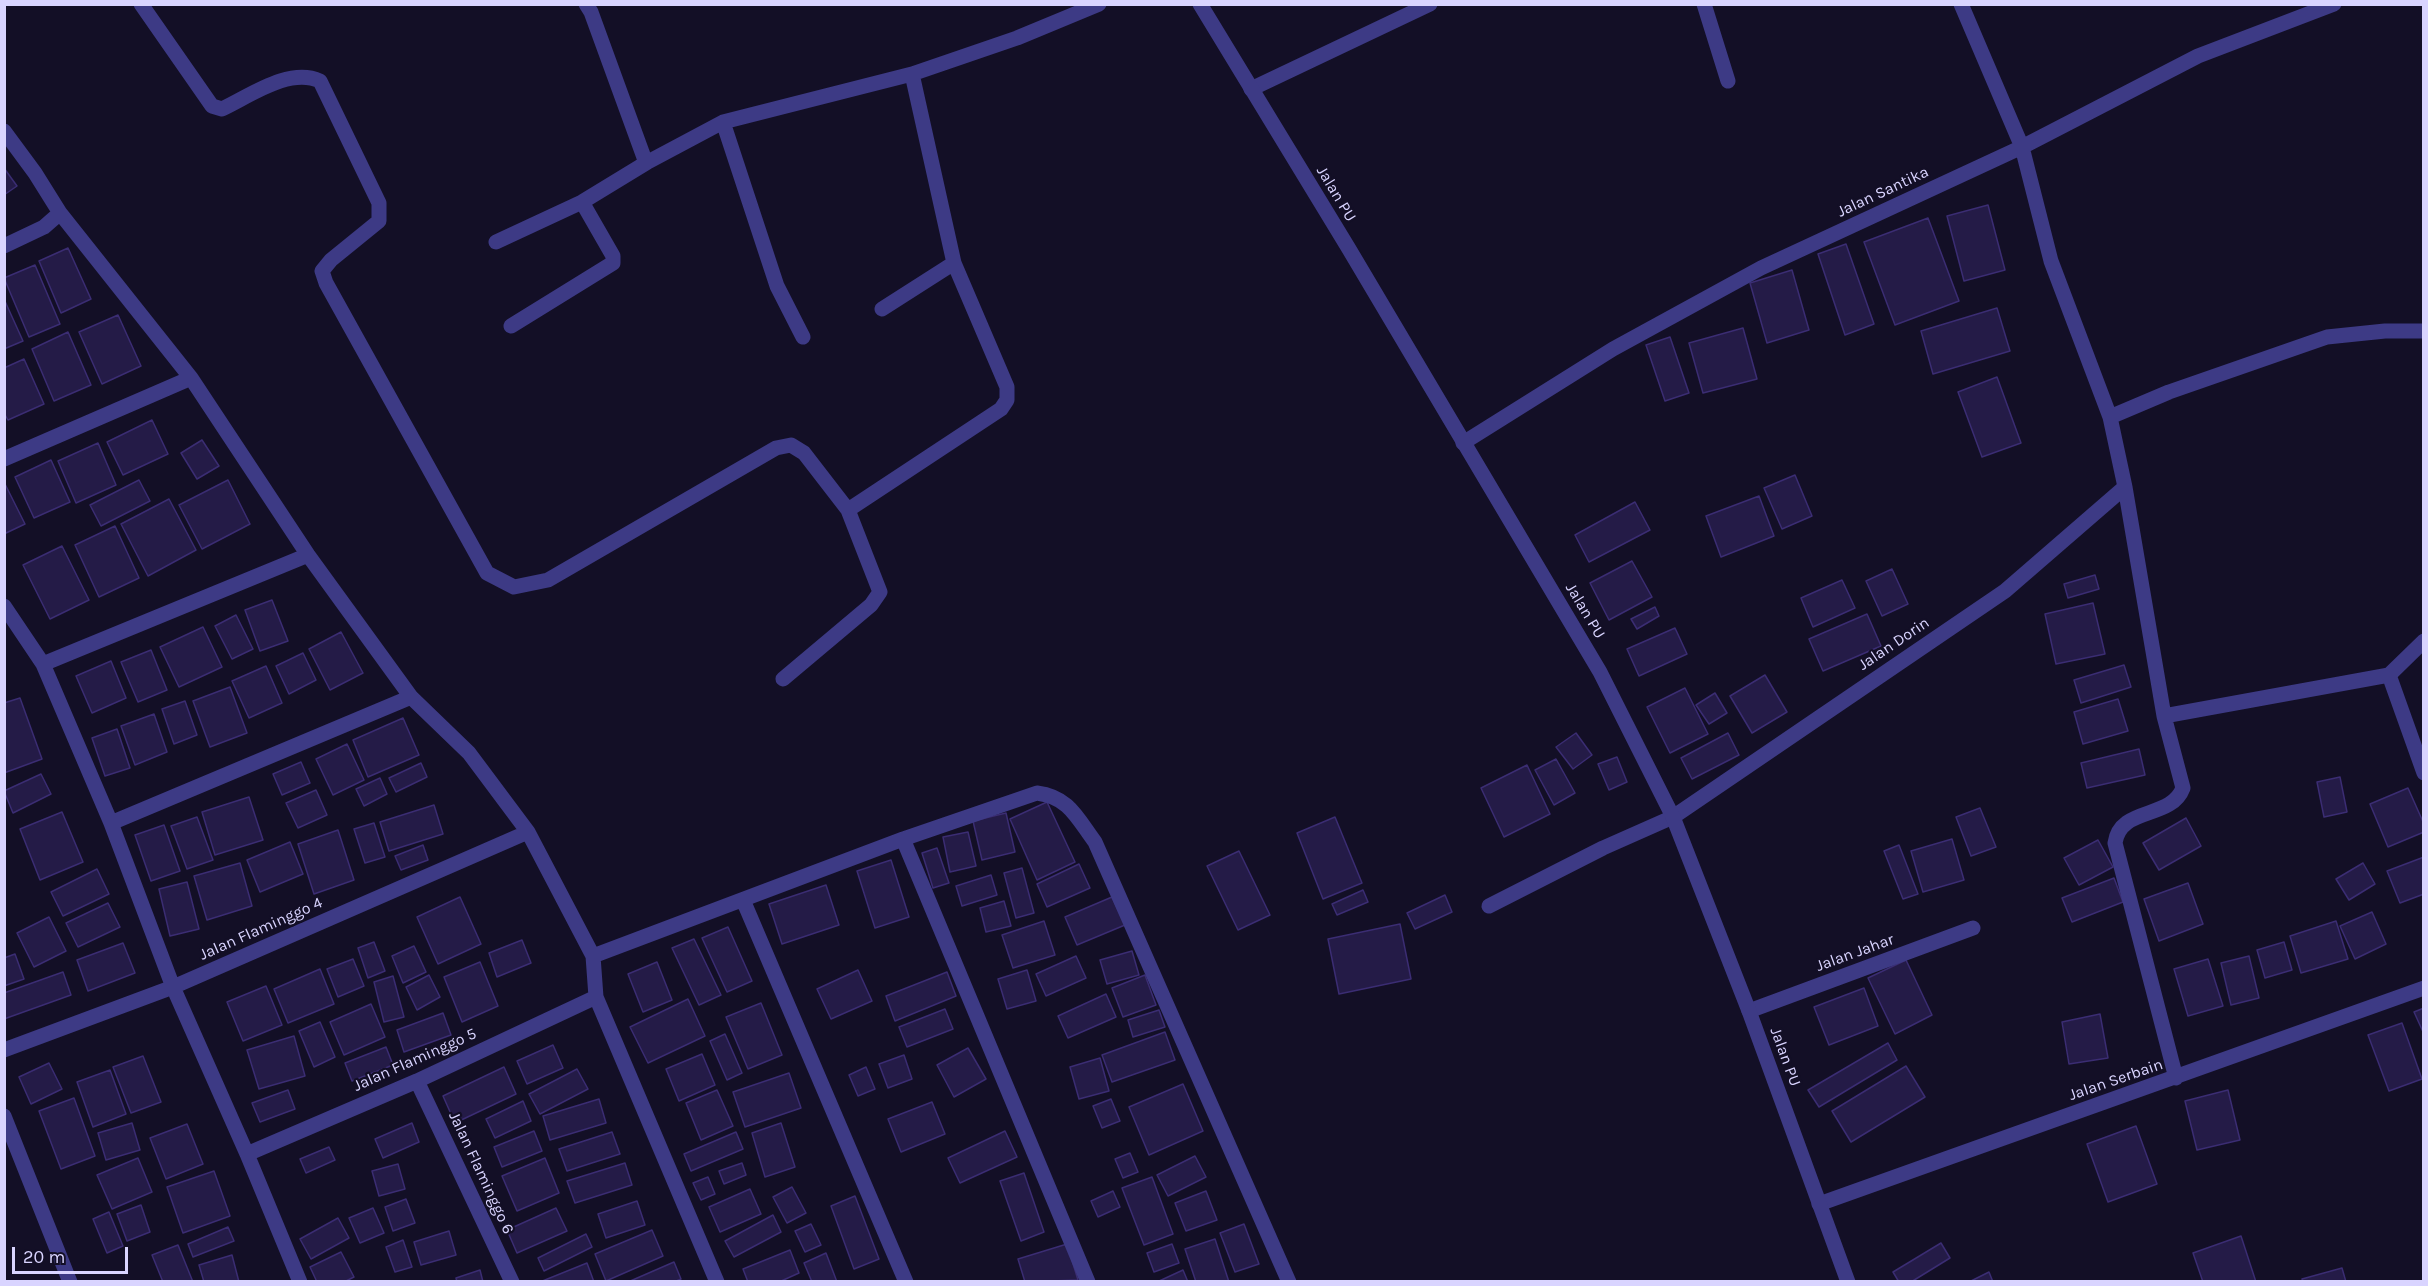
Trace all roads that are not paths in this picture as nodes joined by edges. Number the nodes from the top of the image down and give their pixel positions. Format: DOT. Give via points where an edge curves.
graph roads {
  1 [pos="141,4"];
  2 [pos="586,4"];
  3 [pos="1099,4"];
  4 [pos="1200,4"];
  5 [pos="1430,4"];
  6 [pos="1704,4"];
  7 [pos="1961,4"];
  8 [pos="2334,4"];
  9 [pos="912,74"];
  10 [pos="1728,81"];
  11 [pos="1251,89"];
  12 [pos="723,122"];
  13 [pos="4,131"];
  14 [pos="2022,147"];
  15 [pos="645,163"];
  16 [pos="582,202"];
  17 [pos="60,213"];
  18 [pos="496,242"];
  19 [pos="4,246"];
  20 [pos="954,262"];
  21 [pos="882,309"];
  22 [pos="512,326"];
  23 [pos="2424,331"];
  24 [pos="803,337"];
  25 [pos="191,378"];
  26 [pos="2110,417"];
  27 [pos="1463,443"];
  28 [pos="4,459"];
  29 [pos="2125,488"];
  30 [pos="848,510"];
  31 [pos="308,555"];
  32 [pos="4,606"];
  33 [pos="2424,641"];
  34 [pos="43,664"];
  35 [pos="2389,675"];
  36 [pos="783,679"];
  37 [pos="411,698"];
  38 [pos="2164,716"];
  39 [pos="2424,773"];
  40 [pos="1673,816"];
  41 [pos="111,823"];
  42 [pos="528,832"];
  43 [pos="903,839"];
  44 [pos="743,900"];
  45 [pos="1489,906"];
  46 [pos="1973,928"];
  47 [pos="593,956"];
  48 [pos="173,987"];
  49 [pos="2424,988"];
  50 [pos="596,997"];
  51 [pos="1749,1011"];
  52 [pos="4,1050"];
  53 [pos="2176,1078"];
  54 [pos="417,1081"];
  55 [pos="4,1116"];
  56 [pos="247,1154"];
  57 [pos="1819,1204"];
  58 [pos="70,1281"];
  59 [pos="300,1281"];
  60 [pos="512,1281"];
  61 [pos="717,1281"];
  62 [pos="906,1281"];
  63 [pos="1088,1281"];
  64 [pos="1290,1281"];
  65 [pos="1848,1281"];
  1 -- 30 [label="street" via="212,106 222,109 289,78 310,77 320,81 379,203 379,221 322,271 326,283 487,573 514,587 548,579 776,448 791,444 804,453"];
  2 -- 15 [label="street"];
  3 -- 9 [label="street" via="1017,38"];
  4 -- 11 [label="street, Jalan PU"];
  5 -- 11 [label="street"];
  6 -- 10 [label="street"];
  7 -- 14 [label="street"];
  8 -- 14 [label="street, Jalan Santika" via="2198,56"];
  9 -- 12 [label="street"];
  9 -- 20 [label="street"];
  11 -- 27 [label="street, Jalan PU"];
  12 -- 15 [label="street"];
  12 -- 24 [label="street" via="777,286"];
  13 -- 17 [label="street"];
  14 -- 26 [label="street" via="2051,261"];
  14 -- 27 [label="street, Jalan Santika" via="1761,268 1613,349"];
  15 -- 16 [label="street"];
  16 -- 18 [label="street"];
  16 -- 22 [label="street" via="613,256 613,263"];
  17 -- 19 [label="street" via="44,227"];
  17 -- 25 [label="street"];
  20 -- 21 [label="street"];
  20 -- 30 [label="street" via="1007,387 1007,400 1001,409"];
  23 -- 26 [label="street" via="2327,337 2169,392"];
  25 -- 28 [label="street"];
  25 -- 31 [label="street"];
  26 -- 29 [label="street"];
  27 -- 40 [label="street, Jalan PU" via="1600,672"];
  29 -- 38 [label="street"];
  29 -- 40 [label="street, Jalan Dorin" via="2005,591"];
  30 -- 36 [label="street" via="880,592 870,605"];
  31 -- 34 [label="street"];
  31 -- 37 [label="street"];
  32 -- 34 [label="street"];
  33 -- 35 [label="street"];
  34 -- 41 [label="street"];
  35 -- 38 [label="street"];
  35 -- 39 [label="street"];
  37 -- 41 [label="street"];
  37 -- 42 [label="street" via="469,753"];
  38 -- 53 [label="street" via="2183,789 2180,797 2124,822 2116,833 2115,843"];
  40 -- 45 [label="street, Jalan Dorin"];
  40 -- 51 [label="street, Jalan PU"];
  41 -- 48 [label="street"];
  42 -- 47 [label="street"];
  42 -- 48 [label="street, Jalan Flaminggo 4"];
  43 -- 44 [label="street"];
  43 -- 63 [label="street"];
  43 -- 64 [label="street" via="1037,793 1066,803 1095,843"];
  44 -- 47 [label="street"];
  44 -- 62 [label="street"];
  46 -- 51 [label="street, Jalan Jahar"];
  47 -- 50 [label="street"];
  48 -- 52 [label="street, Jalan Flaminggo 4"];
  48 -- 56 [label="street"];
  49 -- 53 [label="street, Jalan Serbain"];
  50 -- 54 [label="street, Jalan Flaminggo 5"];
  50 -- 61 [label="street"];
  51 -- 57 [label="street, Jalan PU"];
  53 -- 57 [label="street, Jalan Serbain"];
  54 -- 56 [label="street, Jalan Flaminggo 5"];
  54 -- 60 [label="street, Jalan Flaminggo 6"];
  55 -- 58 [label="street"];
  56 -- 59 [label="street"];
  57 -- 65 [label="street, Jalan PU"];
}
